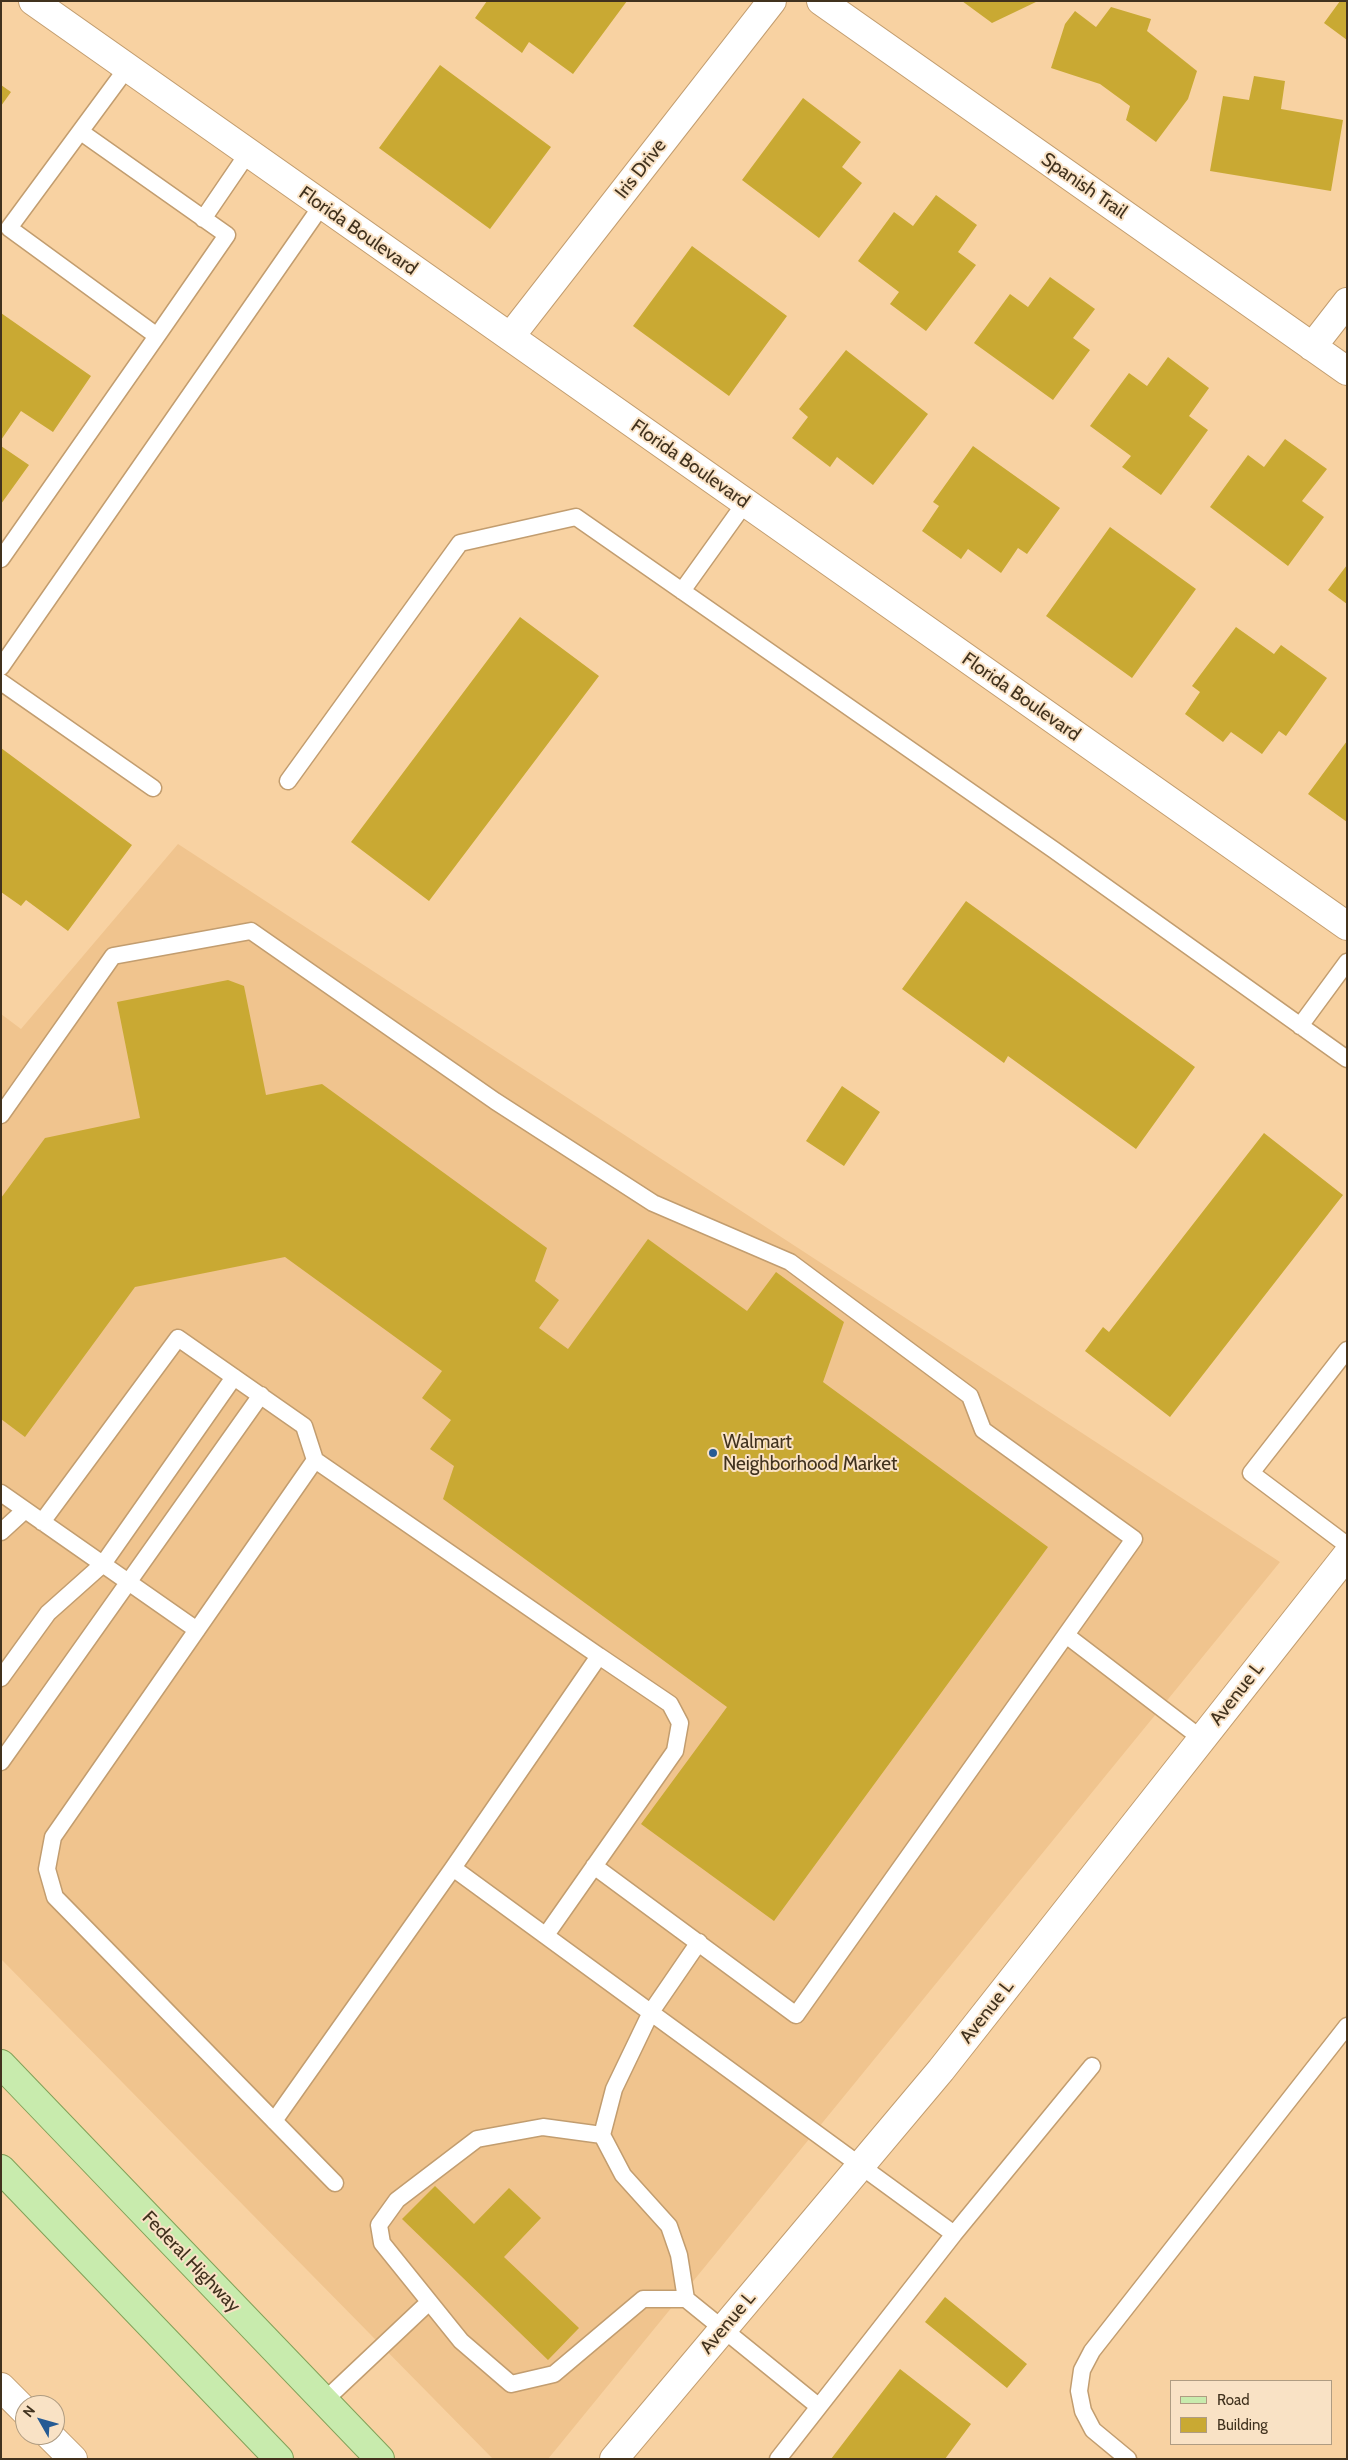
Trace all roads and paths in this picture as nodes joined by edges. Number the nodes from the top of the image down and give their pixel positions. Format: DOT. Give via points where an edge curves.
graph roads {
  1 [pos="33,1"];
  2 [pos="772,1"];
  3 [pos="821,1"];
  4 [pos="127,68"];
  5 [pos="80,132"];
  6 [pos="248,153"];
  7 [pos="322,206"];
  8 [pos="203,218"];
  9 [pos="1347,302"];
  10 [pos="157,336"];
  11 [pos="510,337"];
  12 [pos="1312,347"];
  13 [pos="1347,371"];
  14 [pos="745,503"];
  15 [pos="1,559"];
  16 [pos="682,592"];
  17 [pos="1,668"];
  18 [pos="1,682"];
  19 [pos="288,781"];
  20 [pos="153,788"];
  21 [pos="1347,926"];
  22 [pos="1347,962"];
  23 [pos="1300,1026"];
  24 [pos="1347,1059"];
  25 [pos="1,1115"];
  26 [pos="1347,1350"];
  27 [pos="234,1377"];
  28 [pos="261,1395"];
  29 [pos="315,1460"];
  30 [pos="1,1493"];
  31 [pos="25,1510"];
  32 [pos="42,1522"];
  33 [pos="1,1532"];
  34 [pos="1347,1545"];
  35 [pos="1347,1555"];
  36 [pos="103,1564"];
  37 [pos="128,1582"];
  38 [pos="197,1630"];
  39 [pos="1066,1635"];
  40 [pos="599,1656"];
  41 [pos="1,1678"];
  42 [pos="1202,1738"];
  43 [pos="1,1762"];
  44 [pos="594,1866"];
  45 [pos="453,1868"];
  46 [pos="546,1935"];
  47 [pos="699,1942"];
  48 [pos="651,2012"];
  49 [pos="1347,2026"];
  50 [pos="1,2064"];
  51 [pos="1092,2066"];
  52 [pos="274,2121"];
  53 [pos="602,2135"];
  54 [pos="862,2165"];
  55 [pos="1,2169"];
  56 [pos="335,2183"];
  57 [pos="954,2234"];
  58 [pos="686,2299"];
  59 [pos="428,2303"];
  60 [pos="723,2329"];
  61 [pos="1,2387"];
  62 [pos="324,2400"];
  63 [pos="15,2401"];
  64 [pos="818,2406"];
  65 [pos="59,2445"];
  66 [pos="73,2459"];
  67 [pos="279,2459"];
  68 [pos="380,2459"];
  69 [pos="614,2459"];
  70 [pos="778,2459"];
  71 [pos="1128,2459"];
  1 -- 4 [label="street, Florida Boulevard"];
  2 -- 11 [label="street, Iris Drive"];
  3 -- 12 [label="street, Spanish Trail"];
  4 -- 5 [label="lane"];
  4 -- 6 [label="street, Florida Boulevard"];
  5 -- 8 [label="lane"];
  5 -- 10 [label="lane" via="10,228"];
  6 -- 7 [label="street, Florida Boulevard"];
  6 -- 8 [label="lane"];
  7 -- 11 [label="street, Florida Boulevard"];
  7 -- 17 [label="lane"];
  8 -- 10 [label="lane" via="227,235"];
  9 -- 12 [label="street"];
  10 -- 15 [label="lane"];
  11 -- 14 [label="street, Florida Boulevard"];
  12 -- 13 [label="street, Spanish Trail"];
  14 -- 16 [label="lane"];
  14 -- 21 [label="street, Florida Boulevard"];
  16 -- 19 [label="lane" via="576,517 460,542"];
  16 -- 23 [label="lane" via="1054,850"];
  18 -- 20 [label="lane"];
  22 -- 23 [label="lane"];
  23 -- 24 [label="lane"];
  25 -- 39 [label="lane" via="113,956 251,931 495,1101 653,1203 790,1262 970,1396 983,1430 1134,1539"];
  26 -- 34 [label="lane" via="1251,1473"];
  27 -- 28 [label="lane"];
  27 -- 32 [label="lane" via="178,1338"];
  27 -- 36 [label="lane"];
  28 -- 29 [label="lane" via="304,1426"];
  28 -- 37 [label="lane"];
  29 -- 38 [label="lane"];
  29 -- 40 [label="lane"];
  30 -- 31 [label="lane"];
  31 -- 32 [label="lane"];
  31 -- 33 [label="lane"];
  32 -- 36 [label="lane"];
  35 -- 42 [label="street, Avenue L"];
  36 -- 37 [label="lane"];
  36 -- 41 [label="lane" via="48,1613"];
  37 -- 38 [label="lane"];
  37 -- 43 [label="lane"];
  38 -- 52 [label="lane" via="53,1837 47,1869 55,1897"];
  39 -- 42 [label="lane"];
  39 -- 47 [label="lane" via="796,2015"];
  40 -- 44 [label="lane" via="670,1704 680,1723 675,1751"];
  40 -- 45 [label="lane"];
  42 -- 54 [label="street, Avenue L" via="941,2070"];
  44 -- 46 [label="lane"];
  44 -- 47 [label="lane"];
  45 -- 46 [label="lane"];
  45 -- 52 [label="lane"];
  46 -- 48 [label="lane"];
  47 -- 48 [label="lane"];
  48 -- 53 [label="lane" via="614,2089"];
  48 -- 54 [label="lane"];
  49 -- 71 [label="lane" via="1092,2351 1082,2370 1079,2390 1083,2412 1093,2430"];
  50 -- 62 [label="main road, Federal Highway"];
  51 -- 57 [label="lane"];
  52 -- 56 [label="lane"];
  53 -- 58 [label="lane" via="623,2175 669,2226 679,2255"];
  53 -- 59 [label="lane" via="543,2128 477,2139 397,2200 379,2225 382,2243"];
  54 -- 57 [label="lane"];
  54 -- 60 [label="street, Avenue L"];
  55 -- 67 [label="main road"];
  57 -- 64 [label="lane"];
  58 -- 59 [label="lane" via="643,2299 554,2374 512,2384 461,2341"];
  58 -- 60 [label="lane"];
  59 -- 62 [label="lane"];
  60 -- 64 [label="lane"];
  60 -- 69 [label="street, Avenue L"];
  61 -- 63 [label="street"];
  62 -- 68 [label="main road, Federal Highway"];
  64 -- 70 [label="lane"];
  65 -- 66 [label="street"];
}
